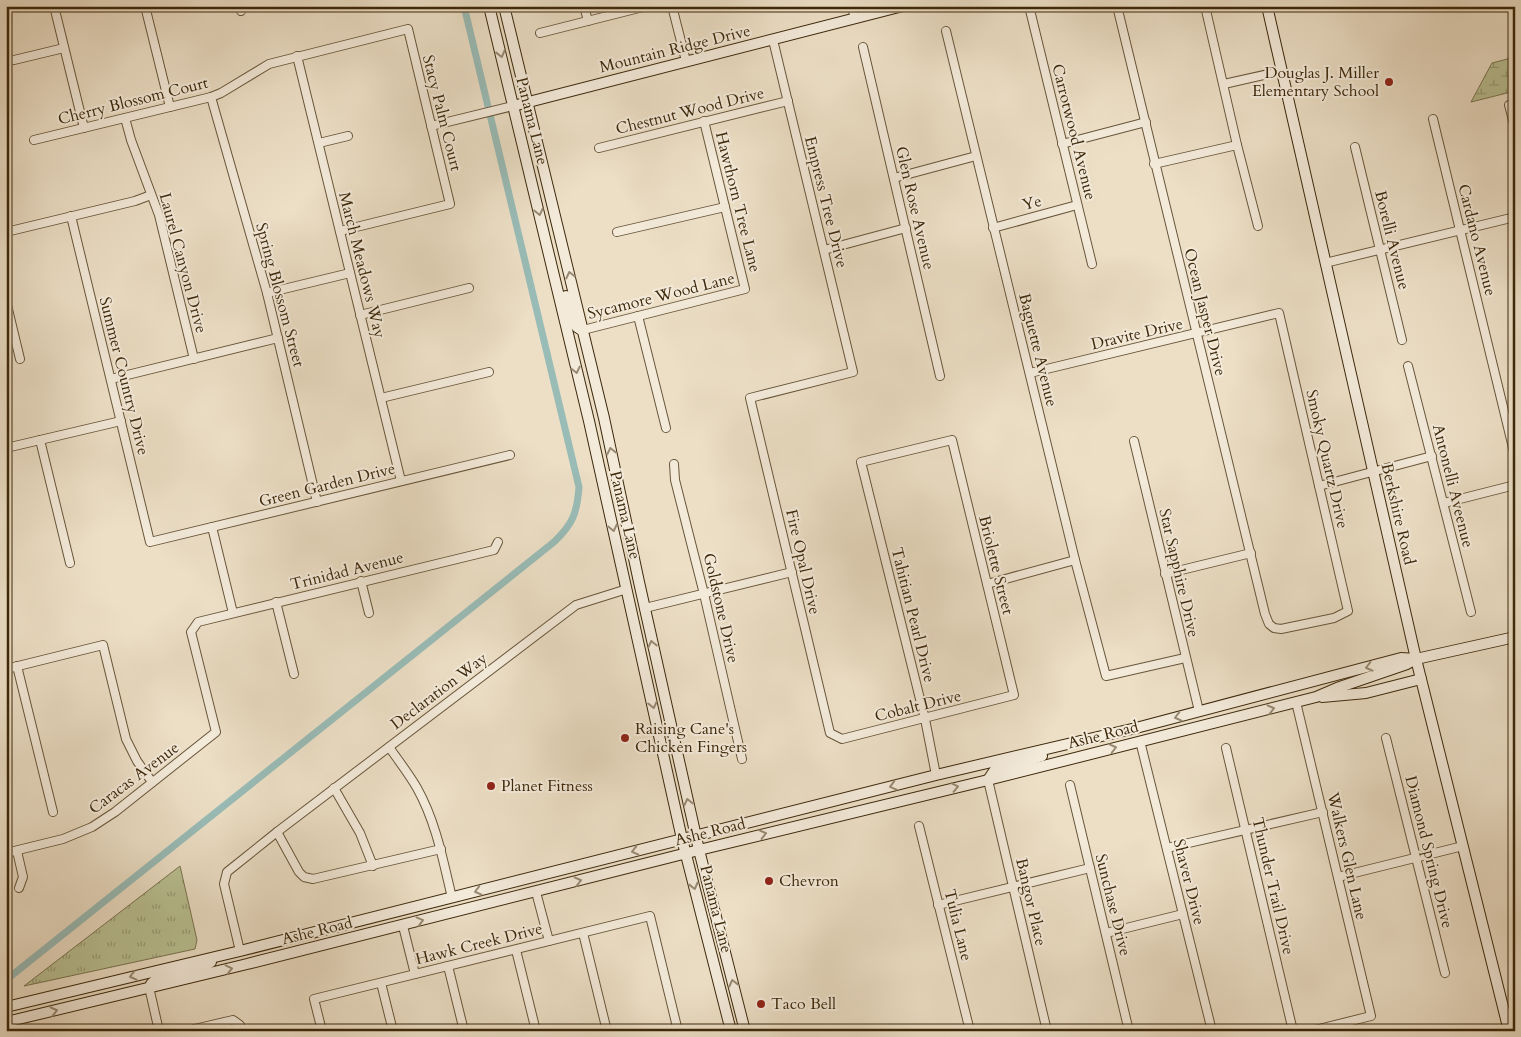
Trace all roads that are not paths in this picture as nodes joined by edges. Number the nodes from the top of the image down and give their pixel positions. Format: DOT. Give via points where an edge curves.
graph roads {
  1 [pos="54,6"];
  2 [pos="145,6"];
  3 [pos="489,6"];
  4 [pos="504,6"];
  5 [pos="584,6"];
  6 [pos="647,6"];
  7 [pos="672,6"];
  8 [pos="852,6"];
  9 [pos="903,6"];
  10 [pos="1029,6"];
  11 [pos="1117,6"];
  12 [pos="1205,6"];
  13 [pos="1267,6"];
  14 [pos="855,19"];
  15 [pos="588,21"];
  16 [pos="408,29"];
  17 [pos="946,31"];
  18 [pos="540,34"];
  19 [pos="773,40"];
  20 [pos="863,47"];
  21 [pos="64,48"];
  22 [pos="297,56"];
  23 [pos="14,60"];
  24 [pos="686,62"];
  25 [pos="1282,71"];
  26 [pos="1224,84"];
  27 [pos="211,97"];
  28 [pos="788,101"];
  29 [pos="528,102"];
  30 [pos="1509,105"];
  31 [pos="513,106"];
  32 [pos="170,107"];
  33 [pos="126,118"];
  34 [pos="1433,119"];
  35 [pos="704,121"];
  36 [pos="1146,122"];
  37 [pos="431,126"];
  38 [pos="84,128"];
  39 [pos="1515,128"];
  40 [pos="348,136"];
  41 [pos="34,140"];
  42 [pos="319,143"];
  43 [pos="1062,144"];
  44 [pos="1237,145"];
  45 [pos="1355,147"];
  46 [pos="600,148"];
  47 [pos="976,156"];
  48 [pos="1154,164"];
  49 [pos="894,178"];
  50 [pos="151,195"];
  51 [pos="1077,205"];
  52 [pos="725,207"];
  53 [pos="71,216"];
  54 [pos="1515,216"];
  55 [pos="1258,226"];
  56 [pos="906,228"];
  57 [pos="993,228"];
  58 [pos="1460,230"];
  59 [pos="340,231"];
  60 [pos="6,232"];
  61 [pos="617,232"];
  62 [pos="1380,249"];
  63 [pos="824,250"];
  64 [pos="1325,263"];
  65 [pos="1092,264"];
  66 [pos="350,273"];
  67 [pos="557,287"];
  68 [pos="469,288"];
  69 [pos="745,289"];
  70 [pos="267,293"];
  71 [pos="6,301"];
  72 [pos="1278,313"];
  73 [pos="360,315"];
  74 [pos="638,316"];
  75 [pos="583,330"];
  76 [pos="1196,334"];
  77 [pos="278,338"];
  78 [pos="1402,340"];
  79 [pos="194,358"];
  80 [pos="20,360"];
  81 [pos="1408,366"];
  82 [pos="489,372"];
  83 [pos="1030,373"];
  84 [pos="940,376"];
  85 [pos="111,379"];
  86 [pos="380,398"];
  87 [pos="750,398"];
  88 [pos="121,421"];
  89 [pos="666,428"];
  90 [pos="40,440"];
  91 [pos="1134,441"];
  92 [pos="6,448"];
  93 [pos="510,455"];
  94 [pos="1432,456"];
  95 [pos="1515,456"];
  96 [pos="861,462"];
  97 [pos="674,464"];
  98 [pos="1373,472"];
  99 [pos="401,482"];
  100 [pos="1515,485"];
  101 [pos="1319,486"];
  102 [pos="317,502"];
  103 [pos="1444,502"];
  104 [pos="212,527"];
  105 [pos="150,542"];
  106 [pos="498,542"];
  107 [pos="1251,553"];
  108 [pos="1075,560"];
  109 [pos="70,563"];
  110 [pos="792,572"];
  111 [pos="1165,574"];
  112 [pos="361,581"];
  113 [pos="987,584"];
  114 [pos="627,589"];
  115 [pos="704,594"];
  116 [pos="276,602"];
  117 [pos="645,608"];
  118 [pos="1471,612"];
  119 [pos="232,613"];
  120 [pos="369,613"];
  121 [pos="1269,624"];
  122 [pos="1515,637"];
  123 [pos="1185,658"];
  124 [pos="1416,659"];
  125 [pos="17,666"];
  126 [pos="6,669"];
  127 [pos="294,674"];
  128 [pos="1421,679"];
  129 [pos="1014,695"];
  130 [pos="1316,697"];
  131 [pos="1296,702"];
  132 [pos="1199,712"];
  133 [pos="925,719"];
  134 [pos="216,732"];
  135 [pos="830,733"];
  136 [pos="1386,738"];
  137 [pos="1140,741"];
  138 [pos="1060,746"];
  139 [pos="389,747"];
  140 [pos="1226,748"];
  141 [pos="742,759"];
  142 [pos="936,775"];
  143 [pos="988,780"];
  144 [pos="152,782"];
  145 [pos="1070,785"];
  146 [pos="334,788"];
  147 [pos="875,791"];
  148 [pos="878,806"];
  149 [pos="53,812"];
  150 [pos="1323,812"];
  151 [pos="815,822"];
  152 [pos="919,826"];
  153 [pos="1245,830"];
  154 [pos="277,832"];
  155 [pos="696,835"];
  156 [pos="682,839"];
  157 [pos="1463,846"];
  158 [pos="1166,848"];
  159 [pos="441,849"];
  160 [pos="699,850"];
  161 [pos="17,851"];
  162 [pos="6,853"];
  163 [pos="686,853"];
  164 [pos="1416,858"];
  165 [pos="373,866"];
  166 [pos="1090,868"];
  167 [pos="1338,877"];
  168 [pos="1013,887"];
  169 [pos="19,888"];
  170 [pos="536,892"];
  171 [pos="452,898"];
  172 [pos="938,905"];
  173 [pos="1183,914"];
  174 [pos="403,926"];
  175 [pos="583,933"];
  176 [pos="1106,933"];
  177 [pos="549,941"];
  178 [pos="516,950"];
  179 [pos="240,951"];
  180 [pos="215,957"];
  181 [pos="448,966"];
  182 [pos="1445,973"];
  183 [pos="415,974"];
  184 [pos="381,982"];
  185 [pos="149,988"];
  186 [pos="6,1007"];
  187 [pos="6,1022"];
  188 [pos="1508,1027"];
  189 [pos="159,1031"];
  190 [pos="186,1031"];
  191 [pos="241,1031"];
  192 [pos="322,1031"];
  193 [pos="393,1031"];
  194 [pos="464,1031"];
  195 [pos="536,1031"];
  196 [pos="607,1031"];
  197 [pos="678,1031"];
  198 [pos="730,1031"];
  199 [pos="745,1031"];
  200 [pos="970,1031"];
  201 [pos="1047,1031"];
  202 [pos="1130,1031"];
  203 [pos="1212,1031"];
  204 [pos="1293,1031"];
  205 [pos="1312,1031"];
  1 -- 21 [label="street"];
  2 -- 32 [label="street"];
  3 -- 31 [label="main road, Panama Lane, one-way"];
  4 -- 29 [label="main road, Panama Lane"];
  5 -- 15 [label="street"];
  6 -- 15 [label="street"];
  7 -- 24 [label="street"];
  8 -- 14 [label="street"];
  9 -- 14 [label="main road, Mountain Ridge Drive"];
  10 -- 43 [label="street, Carrotwood Avenue"];
  11 -- 36 [label="street, Ocean Jasper Drive"];
  12 -- 26 [label="street"];
  13 -- 25 [label="main road, Berkshire Road"];
  14 -- 19 [label="main road, Mountain Ridge Drive"];
  15 -- 18 [label="street"];
  16 -- 22 [label="street, Cherry Blossom Court"];
  16 -- 37 [label="street, Stacy Palm Court"];
  17 -- 47 [label="street, Baguette Avenue"];
  19 -- 24 [label="main road, Mountain Ridge Drive"];
  19 -- 28 [label="street, Empress Tree Drive"];
  20 -- 49 [label="street, Glen Rose Avenue"];
  21 -- 23 [label="street"];
  21 -- 38 [label="street"];
  22 -- 27 [label="street, Cherry Blossom Court" via="269,64"];
  22 -- 42 [label="street, March Meadows Way"];
  24 -- 29 [label="main road, Mountain Ridge Drive"];
  25 -- 26 [label="street"];
  25 -- 64 [label="main road, Berkshire Road"];
  26 -- 44 [label="street"];
  27 -- 32 [label="street, Cherry Blossom Court"];
  27 -- 70 [label="street, Spring Blossom Street"];
  28 -- 35 [label="street, Chestnut Wood Drive"];
  28 -- 63 [label="street, Empress Tree Drive"];
  29 -- 31 [label="main road, Mountain Ridge Drive"];
  75 -- 29 [label="main road, Panama Lane, one-way"];
  30 -- 39 [label="street"];
  31 -- 37 [label="street"];
  31 -- 67 [label="main road, Panama Lane, one-way"];
  32 -- 33 [label="street, Cherry Blossom Court"];
  33 -- 38 [label="street, Cherry Blossom Court"];
  33 -- 50 [label="street, Laurel Canyon Drive"];
  34 -- 58 [label="street, Cardano Avenue"];
  35 -- 46 [label="street, Chestnut Wood Drive"];
  35 -- 52 [label="street, Hawthorn Tree Lane"];
  36 -- 43 [label="street"];
  36 -- 48 [label="street, Ocean Jasper Drive"];
  37 -- 59 [label="street, Stacy Palm Court" via="450,204"];
  38 -- 41 [label="street, Cherry Blossom Court"];
  40 -- 42 [label="street"];
  42 -- 59 [label="street, March Meadows Way"];
  43 -- 51 [label="street, Carrotwood Avenue"];
  44 -- 48 [label="street"];
  44 -- 55 [label="street"];
  45 -- 62 [label="street, Borelli Avenue"];
  47 -- 49 [label="street"];
  47 -- 57 [label="street, Baguette Avenue"];
  48 -- 76 [label="street, Ocean Jasper Drive"];
  49 -- 56 [label="street, Glen Rose Avenue"];
  50 -- 53 [label="street"];
  50 -- 79 [label="street, Laurel Canyon Drive" via="162,224"];
  51 -- 57 [label="street, Ye"];
  51 -- 65 [label="street, Carrotwood Avenue"];
  52 -- 61 [label="street"];
  52 -- 69 [label="street, Hawthorn Tree Lane"];
  53 -- 60 [label="street"];
  53 -- 85 [label="street, Summer Country Drive"];
  54 -- 58 [label="street"];
  56 -- 63 [label="street"];
  56 -- 84 [label="street, Glen Rose Avenue"];
  57 -- 83 [label="street, Baguette Avenue"];
  58 -- 62 [label="street"];
  58 -- 95 [label="street, Cardano Avenue"];
  59 -- 66 [label="street, March Meadows Way"];
  62 -- 64 [label="street"];
  62 -- 78 [label="street, Borelli Avenue"];
  63 -- 87 [label="street, Empress Tree Drive" via="853,372"];
  64 -- 98 [label="main road, Berkshire Road"];
  66 -- 70 [label="street"];
  66 -- 73 [label="street, March Meadows Way"];
  67 -- 75 [label="main road" via="564,291 573,325"];
  67 -- 114 [label="main road, Panama Lane, one-way"];
  68 -- 73 [label="street"];
  69 -- 74 [label="street, Sycamore Wood Lane"];
  70 -- 77 [label="street, Spring Blossom Street"];
  71 -- 80 [label="street"];
  72 -- 76 [label="street, Dravite Drive"];
  72 -- 101 [label="street, Smoky Quartz Drive"];
  73 -- 86 [label="street, March Meadows Way"];
  74 -- 75 [label="street, Sycamore Wood Lane"];
  74 -- 89 [label="street"];
  117 -- 75 [label="main road, Panama Lane, one-way"];
  76 -- 83 [label="street, Dravite Drive"];
  76 -- 107 [label="street, Ocean Jasper Drive"];
  77 -- 79 [label="street"];
  77 -- 102 [label="street, Spring Blossom Street"];
  79 -- 85 [label="street"];
  81 -- 94 [label="street, Antonelli Aveenue"];
  82 -- 86 [label="street"];
  83 -- 108 [label="street, Baguette Avenue"];
  85 -- 88 [label="street, Summer Country Drive"];
  86 -- 99 [label="street, March Meadows Way"];
  87 -- 110 [label="street, Fire Opal Drive"];
  88 -- 90 [label="street"];
  88 -- 105 [label="street, Summer Country Drive"];
  90 -- 92 [label="street"];
  90 -- 109 [label="street"];
  91 -- 111 [label="street, Star Sapphire Drive"];
  93 -- 99 [label="street, Green Garden Drive"];
  94 -- 98 [label="street"];
  94 -- 103 [label="street, Antonelli Aveenue"];
  96 -- 113 [label="street, Briolette Street" via="952,440"];
  96 -- 133 [label="street, Tahitian Pearl Drive"];
  97 -- 115 [label="street, Goldstone Drive" via="675,480"];
  98 -- 101 [label="street"];
  98 -- 124 [label="main road, Berkshire Road"];
  99 -- 102 [label="street, Green Garden Drive"];
  100 -- 103 [label="street"];
  101 -- 121 [label="street, Smoky Quartz Drive" via="1348,611 1334,618 1281,629"];
  102 -- 104 [label="street, Green Garden Drive"];
  103 -- 118 [label="street, Antonelli Aveenue"];
  104 -- 105 [label="street, Green Garden Drive"];
  104 -- 119 [label="street"];
  106 -- 112 [label="street, Trinidad Avenue" via="494,550"];
  107 -- 111 [label="street"];
  107 -- 121 [label="street, Ocean Jasper Drive"];
  108 -- 113 [label="street"];
  108 -- 123 [label="street, Baguette Avenue" via="1106,676"];
  110 -- 115 [label="street"];
  110 -- 135 [label="street, Fire Opal Drive"];
  111 -- 123 [label="street, Star Sapphire Drive"];
  112 -- 116 [label="street, Trinidad Avenue"];
  112 -- 120 [label="street"];
  113 -- 129 [label="street, Briolette Street"];
  114 -- 117 [label="main road"];
  114 -- 139 [label="street, Declaration Way" via="576,605"];
  114 -- 156 [label="main road, Panama Lane, one-way"];
  115 -- 117 [label="street"];
  115 -- 141 [label="street, Goldstone Drive"];
  116 -- 119 [label="street, Trinidad Avenue"];
  116 -- 127 [label="street"];
  155 -- 117 [label="main road, Panama Lane, one-way"];
  119 -- 134 [label="street, Trinidad Avenue" via="198,622 191,632"];
  122 -- 124 [label="main road, Ashe Road"];
  123 -- 132 [label="street, Star Sapphire Drive"];
  124 -- 128 [label="main road, Berkshire Road"];
  124 -- 130 [label="main road, Ashe Road"];
  124 -- 132 [label="main road, Ashe Road, one-way" via="1401,658"];
  125 -- 126 [label="street"];
  125 -- 144 [label="street" via="103,645 126,739 136,761"];
  125 -- 149 [label="street"];
  128 -- 130 [label="main road" via="1366,693"];
  128 -- 157 [label="main road, Berkshire Road"];
  129 -- 133 [label="street, Cobalt Drive"];
  130 -- 131 [label="main road, Ashe Road"];
  137 -- 131 [label="main road, Ashe Road, one-way"];
  131 -- 150 [label="street, Walkers Glen Lane"];
  132 -- 138 [label="main road, Ashe Road, one-way"];
  133 -- 135 [label="street, Cobalt Drive" via="842,739"];
  133 -- 142 [label="street, Tahitian Pearl Drive"];
  134 -- 144 [label="street, Caracas Avenue"];
  136 -- 164 [label="street, Diamond Spring Drive"];
  143 -- 137 [label="main road, Ashe Road, one-way"];
  137 -- 158 [label="street, Shaver Drive"];
  138 -- 142 [label="main road, Ashe Road"];
  138 -- 143 [label="main road" via="1037,758 994,771"];
  139 -- 146 [label="street, Declaration Way"];
  139 -- 159 [label="street" via="417,788"];
  140 -- 153 [label="street, Thunder Trail Drive"];
  142 -- 147 [label="main road, Ashe Road, one-way"];
  142 -- 148 [label="main road" via="929,787 888,798"];
  148 -- 143 [label="main road, Ashe Road, one-way"];
  143 -- 168 [label="street, Bangor Place"];
  144 -- 161 [label="street, Caracas Avenue" via="92,827 63,839"];
  145 -- 166 [label="street, Sunchase Drive"];
  146 -- 154 [label="street, Declaration Way"];
  146 -- 165 [label="street" via="360,833"];
  147 -- 151 [label="main road" via="866,802 822,814"];
  147 -- 155 [label="main road, Ashe Road"];
  148 -- 151 [label="main road, Ashe Road"];
  150 -- 153 [label="street"];
  150 -- 167 [label="street, Walkers Glen Lane"];
  160 -- 151 [label="main road, Ashe Road, one-way"];
  152 -- 172 [label="street, Tulia Lane"];
  153 -- 158 [label="street"];
  153 -- 204 [label="street, Thunder Trail Drive"];
  154 -- 165 [label="street" via="304,877 313,880"];
  154 -- 179 [label="street, Declaration Way" via="228,872 224,884"];
  155 -- 156 [label="main road, Ashe Road"];
  155 -- 160 [label="main road, Panama Lane"];
  156 -- 163 [label="main road, Panama Lane"];
  156 -- 171 [label="main road, Ashe Road, one-way"];
  157 -- 164 [label="street"];
  157 -- 188 [label="main road, Berkshire Road"];
  158 -- 173 [label="street, Shaver Drive"];
  159 -- 165 [label="street"];
  159 -- 171 [label="street"];
  160 -- 163 [label="main road, Ashe Road"];
  199 -- 160 [label="main road, Panama Lane, one-way"];
  161 -- 162 [label="street, Caracas Avenue"];
  161 -- 169 [label="street" via="23,877"];
  170 -- 163 [label="main road, Ashe Road, one-way"];
  163 -- 198 [label="main road, Panama Lane, one-way"];
  164 -- 167 [label="street"];
  164 -- 182 [label="street, Diamond Spring Drive"];
  166 -- 168 [label="street"];
  166 -- 176 [label="street, Sunchase Drive"];
  167 -- 205 [label="street, Walkers Glen Lane" via="1371,1016"];
  168 -- 172 [label="street"];
  168 -- 201 [label="street, Bangor Place"];
  174 -- 170 [label="main road, Ashe Road, one-way"];
  170 -- 177 [label="street"];
  171 -- 179 [label="main road, Ashe Road"];
  172 -- 200 [label="street, Tulia Lane"];
  173 -- 176 [label="street"];
  173 -- 203 [label="street, Shaver Drive"];
  174 -- 183 [label="street"];
  185 -- 174 [label="main road, Ashe Road, one-way"];
  175 -- 177 [label="street, Hawk Creek Drive"];
  175 -- 196 [label="street"];
  175 -- 197 [label="street, Hawk Creek Drive" via="650,916"];
  176 -- 202 [label="street, Sunchase Drive"];
  177 -- 178 [label="street, Hawk Creek Drive"];
  178 -- 181 [label="street, Hawk Creek Drive"];
  178 -- 195 [label="street"];
  179 -- 180 [label="main road, Ashe Road"];
  180 -- 185 [label="main road" via="205,966 156,979"];
  180 -- 186 [label="main road, Ashe Road, one-way"];
  181 -- 183 [label="street, Hawk Creek Drive"];
  181 -- 194 [label="street"];
  183 -- 184 [label="street, Hawk Creek Drive"];
  184 -- 192 [label="street, Hawk Creek Drive" via="314,999"];
  184 -- 193 [label="street"];
  187 -- 185 [label="main road, Ashe Road, one-way"];
  185 -- 189 [label="street"];
  190 -- 191 [label="street" via="233,1020 240,1025"];
}
